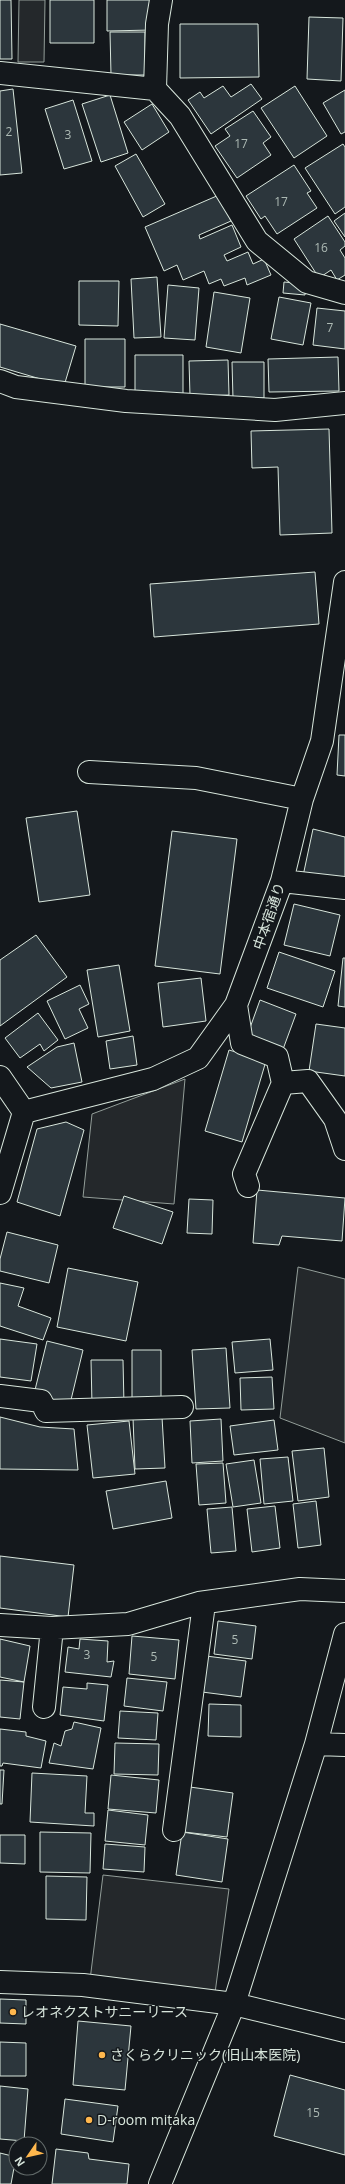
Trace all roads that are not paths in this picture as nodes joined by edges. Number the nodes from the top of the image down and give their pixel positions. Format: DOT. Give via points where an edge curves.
graph roads {
  1 [pos="161,0"];
  2 [pos="0,73"];
  3 [pos="155,90"];
  4 [pos="345,293"];
  5 [pos="0,381"];
  6 [pos="345,403"];
  7 [pos="345,582"];
  8 [pos="89,772"];
  9 [pos="302,799"];
  10 [pos="282,881"];
  11 [pos="345,888"];
  12 [pos="236,1005"];
  13 [pos="0,1077"];
  14 [pos="283,1083"];
  15 [pos="24,1112"];
  16 [pos="345,1149"];
  17 [pos="248,1186"];
  18 [pos="0,1193"];
  19 [pos="0,1396"];
  20 [pos="182,1407"];
  21 [pos="345,1591"];
  22 [pos="204,1604"];
  23 [pos="0,1624"];
  24 [pos="52,1628"];
  25 [pos="345,1634"];
  26 [pos="44,1707"];
  27 [pos="316,1744"];
  28 [pos="345,1745"];
  29 [pos="174,1830"];
  30 [pos="0,1982"];
  31 [pos="234,2004"];
  32 [pos="345,2031"];
  33 [pos="160,2184"];
  1 -- 3 [label="street" via="157,24"];
  2 -- 3 [label="street"];
  3 -- 4 [label="street" via="180,116 257,241 307,282"];
  5 -- 6 [label="street" via="16,387 126,401 275,410"];
  7 -- 9 [label="street, 中本宿通り" via="322,741"];
  8 -- 9 [label="street" via="196,778"];
  9 -- 10 [label="street, 中本宿通り"];
  10 -- 11 [label="street"];
  10 -- 12 [label="street, 中本宿通り"];
  12 -- 14 [label="street" via="242,1043 277,1057"];
  12 -- 15 [label="street, 中本宿通り" via="198,1058 153,1079"];
  13 -- 15 [label="street"];
  14 -- 16 [label="street" via="308,1081 335,1119"];
  14 -- 17 [label="street" via="244,1174"];
  15 -- 18 [label="street"];
  19 -- 20 [label="street" via="41,1401 46,1411"];
  21 -- 22 [label="street" via="300,1589"];
  22 -- 24 [label="street" via="199,1603 128,1624"];
  22 -- 29 [label="street"];
  23 -- 24 [label="street"];
  24 -- 26 [label="street"];
  25 -- 27 [label="street"];
  27 -- 28 [label="street"];
  27 -- 31 [label="street"];
  30 -- 31 [label="street" via="83,1985"];
  31 -- 32 [label="street"];
  31 -- 33 [label="street"];
}
